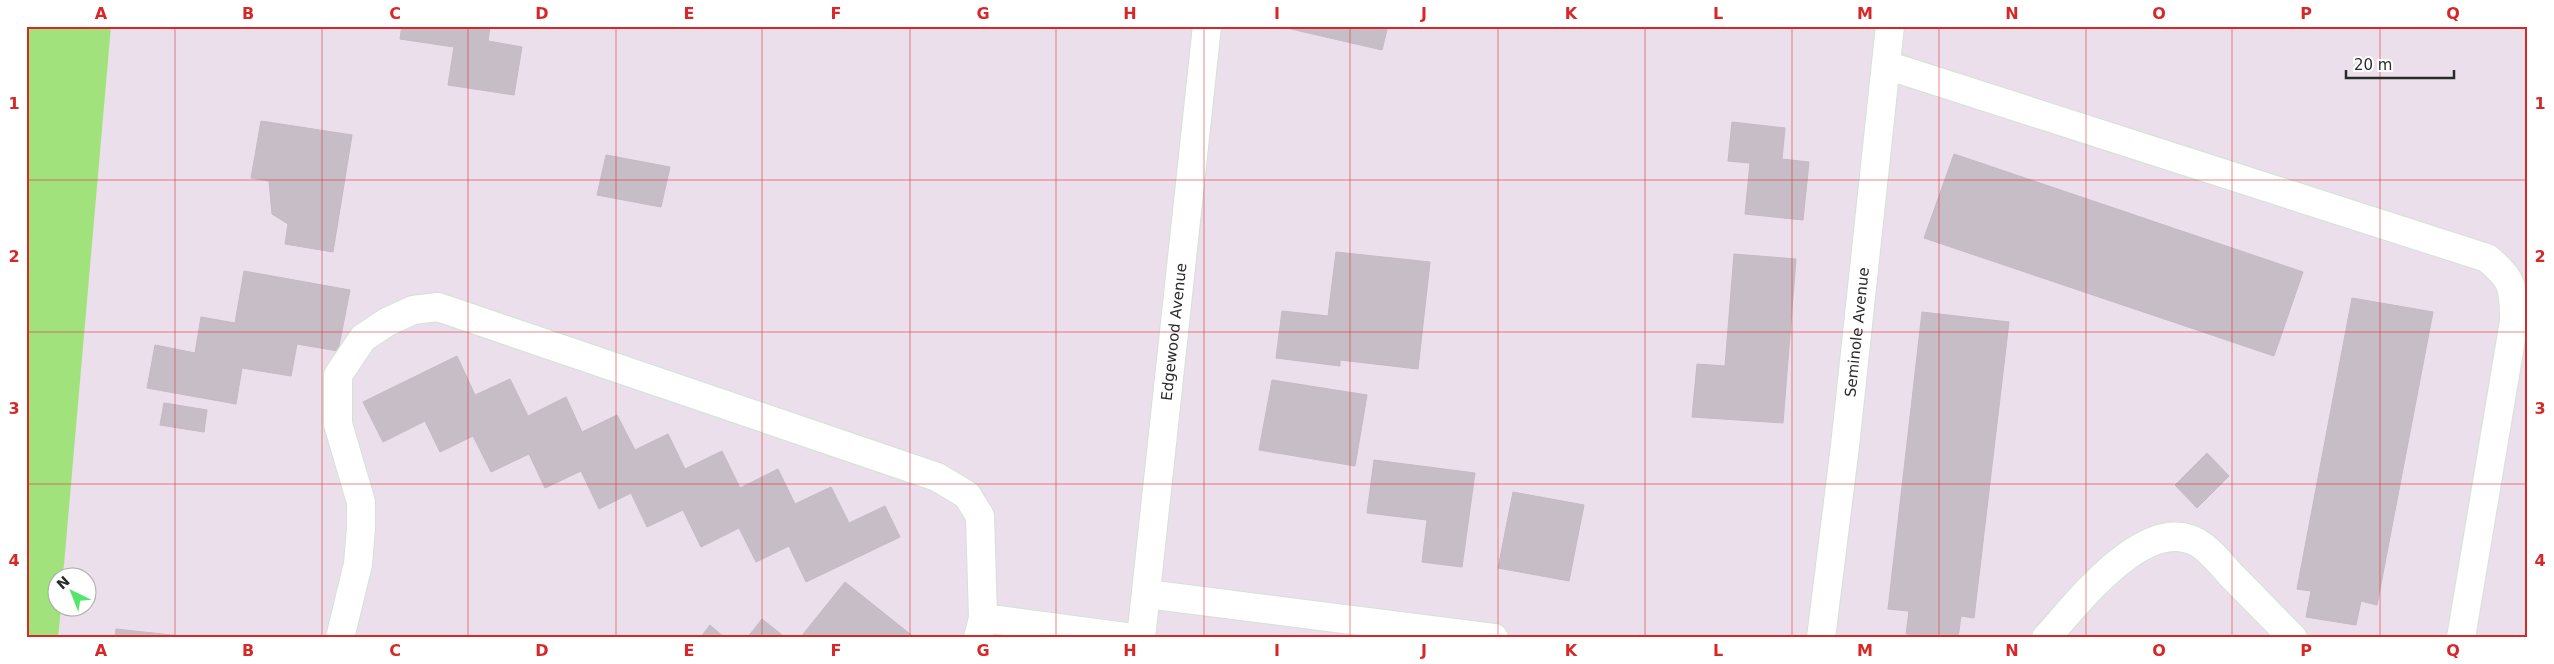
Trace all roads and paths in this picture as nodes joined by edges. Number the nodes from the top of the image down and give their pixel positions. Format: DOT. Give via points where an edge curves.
graph roads {
  1 [pos="1207,26"];
  2 [pos="1890,26"];
  3 [pos="1886,65"];
  4 [pos="1147,594"];
  5 [pos="981,628"];
  6 [pos="340,638"];
  7 [pos="1133,638"];
  8 [pos="1141,638"];
  9 [pos="1494,638"];
  10 [pos="1821,638"];
  11 [pos="2046,638"];
  12 [pos="2293,638"];
  13 [pos="2462,638"];
  1 -- 4 [label="street, Edgewood Avenue"];
  2 -- 3 [label="street, Seminole Avenue"];
  3 -- 10 [label="street, Seminole Avenue"];
  3 -- 13 [label="street" via="2487,258 2505,272 2514,295 2514,321"];
  4 -- 8 [label="street, Edgewood Avenue"];
  4 -- 9 [label="street"];
  5 -- 6 [label="street" via="980,516 967,495 937,476 438,307 412,310 363,338 338,376 338,424 361,502 362,528 358,564"];
  5 -- 7 [label="street"];
  11 -- 12 [label="street" via="2124,557 2151,542 2179,537 2203,546"];
}
